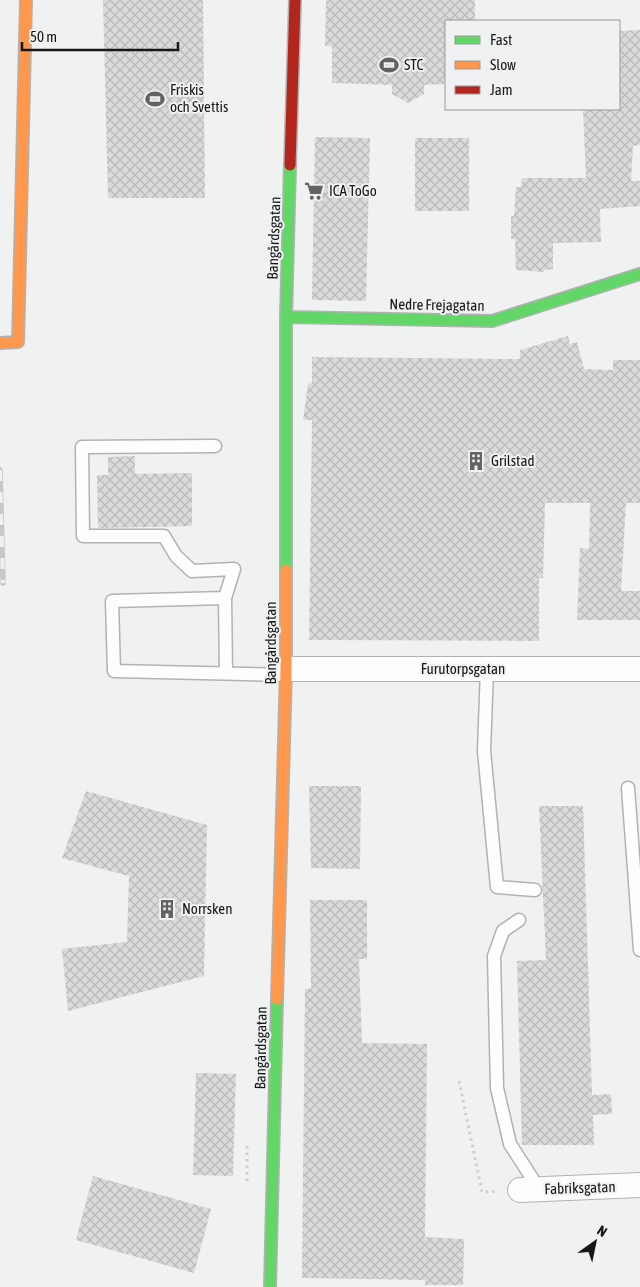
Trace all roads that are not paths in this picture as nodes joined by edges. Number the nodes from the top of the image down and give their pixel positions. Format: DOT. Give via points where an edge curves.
graph roads {
  1 [pos="26,0"];
  2 [pos="295,0"];
  3 [pos="640,274"];
  4 [pos="286,318"];
  5 [pos="0,343"];
  6 [pos="215,446"];
  7 [pos="225,598"];
  8 [pos="487,669"];
  9 [pos="640,669"];
  10 [pos="286,672"];
  11 [pos="226,673"];
  12 [pos="628,788"];
  13 [pos="535,890"];
  14 [pos="519,920"];
  15 [pos="640,950"];
  16 [pos="640,1185"];
  17 [pos="529,1190"];
  18 [pos="270,1287"];
  1 -- 5 [label="street" via="18,342"];
  2 -- 4 [label="street, Bangårdsgatan"];
  3 -- 4 [label="street, Nedre Frejagatan" via="492,321"];
  4 -- 10 [label="street, Bangårdsgatan"];
  6 -- 7 [label="lane" via="82,447 83,536 164,536 176,556 192,571 234,568"];
  7 -- 11 [label="lane"];
  7 -- 11 [label="lane" via="112,601 114,671"];
  8 -- 9 [label="street, Furutorpsgatan"];
  8 -- 10 [label="street, Furutorpsgatan"];
  8 -- 13 [label="lane" via="484,751 497,887"];
  10 -- 11 [label="lane"];
  10 -- 18 [label="street, Bangårdsgatan"];
  12 -- 15 [label="lane"];
  14 -- 17 [label="lane" via="503,931 494,956 497,1088 510,1144"];
  16 -- 17 [label="street, Fabriksgatan"];
}
